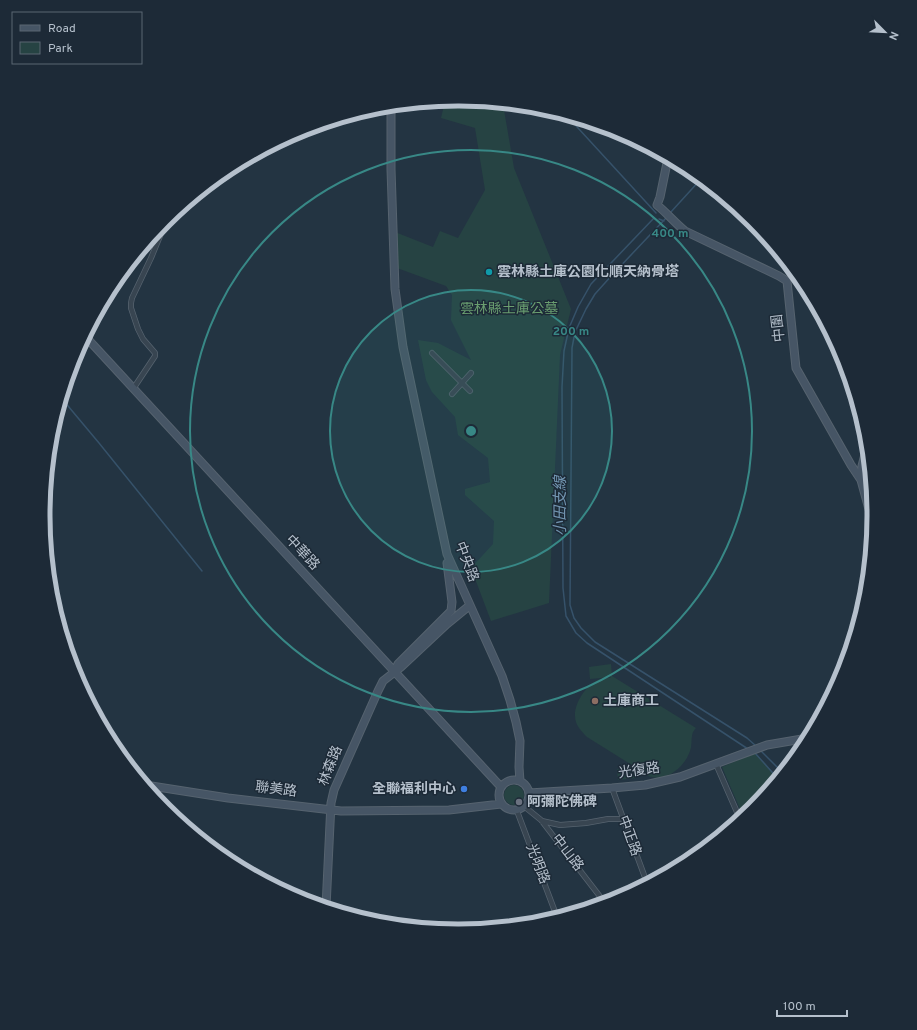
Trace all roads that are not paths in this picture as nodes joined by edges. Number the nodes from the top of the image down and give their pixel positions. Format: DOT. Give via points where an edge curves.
graph roads {
  1 [pos="391,112"];
  2 [pos="667,163"];
  3 [pos="160,237"];
  4 [pos="89,340"];
  5 [pos="432,353"];
  6 [pos="471,372"];
  7 [pos="462,382"];
  8 [pos="134,389"];
  9 [pos="470,390"];
  10 [pos="452,394"];
  11 [pos="864,460"];
  12 [pos="861,480"];
  13 [pos="866,500"];
  14 [pos="447,554"];
  15 [pos="469,606"];
  16 [pos="395,672"];
  17 [pos="800,739"];
  18 [pos="716,764"];
  19 [pos="520,781"];
  20 [pos="153,786"];
  21 [pos="501,787"];
  22 [pos="612,788"];
  23 [pos="529,793"];
  24 [pos="501,804"];
  25 [pos="525,807"];
  26 [pos="331,810"];
  27 [pos="517,811"];
  28 [pos="737,813"];
  29 [pos="623,819"];
  30 [pos="541,820"];
  31 [pos="645,878"];
  32 [pos="601,898"];
  33 [pos="326,902"];
  34 [pos="555,912"];
  1 -- 14 [label="main road, 中央路" via="395,289 403,346"];
  2 -- 12 [label="main road, 中圍" via="657,205 676,224 685,231 787,281 796,368"];
  3 -- 8 [label="street" via="132,298 131,308 138,329 155,353"];
  4 -- 8 [label="main road, 中華路"];
  5 -- 7 [label="street"];
  6 -- 7 [label="street"];
  7 -- 9 [label="street"];
  7 -- 10 [label="street"];
  8 -- 16 [label="main road, 中華路"];
  11 -- 12 [label="main road"];
  12 -- 13 [label="main road"];
  14 -- 15 [label="main road, 中央路"];
  14 -- 16 [label="main road, 林森路" via="451,610 398,664"];
  15 -- 16 [label="main road, 林森路"];
  15 -- 19 [label="main road, 中央路" via="502,676 510,700 520,742"];
  16 -- 21 [label="main road, 中華路"];
  16 -- 26 [label="main road, 林森路" via="383,681 378,691 334,790"];
  17 -- 18 [label="main road, 光復路" via="767,745"];
  18 -- 22 [label="main road, 光復路" via="673,779"];
  18 -- 28 [label="street"];
  19 -- 21 [label="main road" via="510,780"];
  19 -- 23 [label="main road" via="528,788"];
  20 -- 26 [label="main road, 聯美路"];
  21 -- 24 [label="main road" via="498,795"];
  22 -- 23 [label="main road, 光復路"];
  22 -- 29 [label="street, 中正路"];
  23 -- 25 [label="main road"];
  24 -- 26 [label="main road, 聯美路" via="449,810"];
  24 -- 27 [label="main road" via="508,810"];
  25 -- 27 [label="main road"];
  25 -- 30 [label="street, 中山路"];
  26 -- 33 [label="main road, 林森路"];
  27 -- 34 [label="street, 光明路"];
  29 -- 30 [label="street" via="560,825"];
  29 -- 31 [label="street, 中正路"];
  30 -- 32 [label="street, 中山路"];
}
